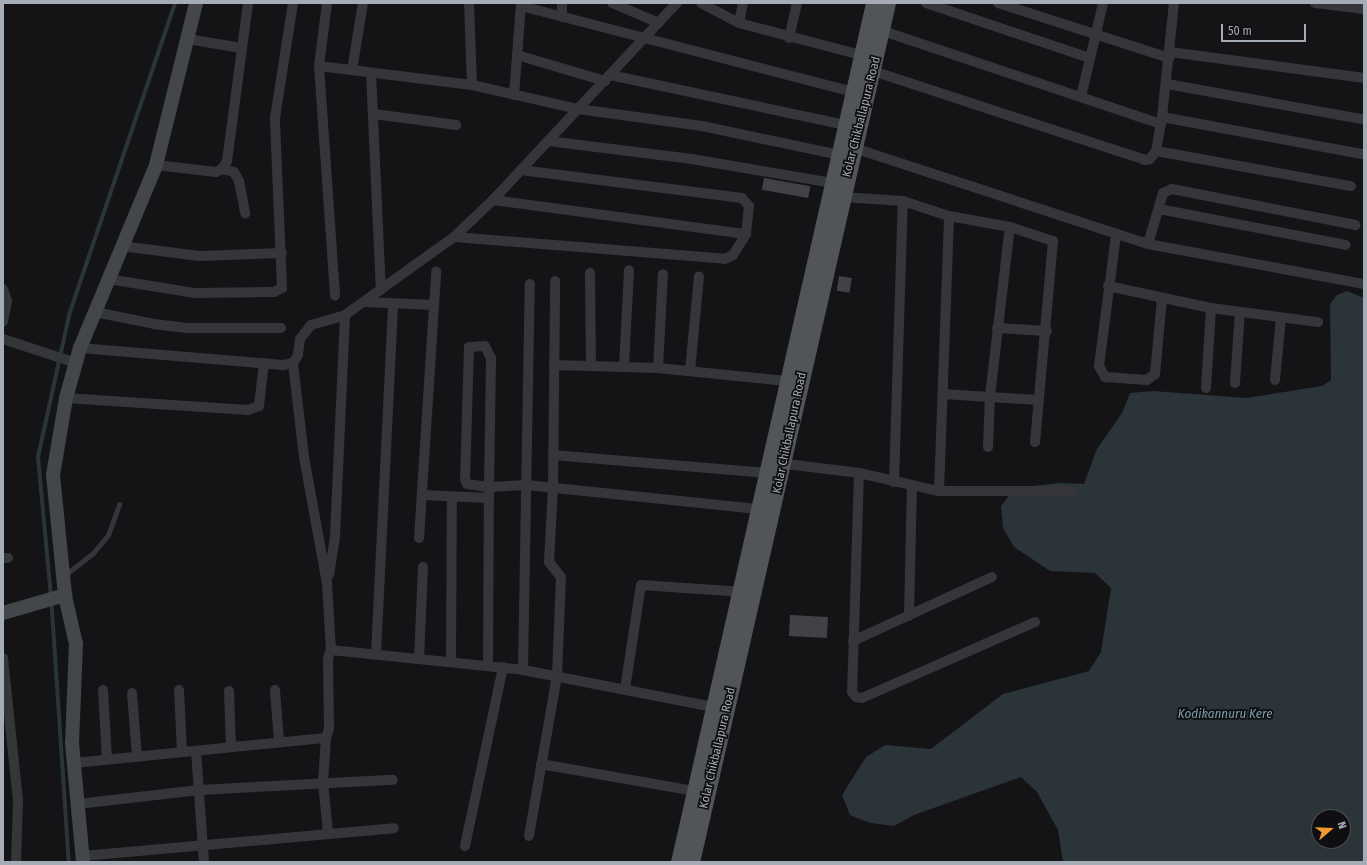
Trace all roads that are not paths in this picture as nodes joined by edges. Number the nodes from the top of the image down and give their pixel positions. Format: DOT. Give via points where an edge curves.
graph roads {
  1 [pos="196,3"];
  2 [pos="248,3"];
  3 [pos="293,3"];
  4 [pos="327,3"];
  5 [pos="363,3"];
  6 [pos="469,3"];
  7 [pos="562,3"];
  8 [pos="612,3"];
  9 [pos="677,3"];
  10 [pos="701,3"];
  11 [pos="743,3"];
  12 [pos="797,3"];
  13 [pos="873,3"];
  14 [pos="888,3"];
  15 [pos="926,3"];
  16 [pos="998,3"];
  17 [pos="1103,3"];
  18 [pos="1174,3"];
  19 [pos="1315,3"];
  20 [pos="521,4"];
  21 [pos="1364,9"];
  22 [pos="562,17"];
  23 [pos="659,23"];
  24 [pos="739,23"];
  25 [pos="883,32"];
  26 [pos="1095,36"];
  27 [pos="789,38"];
  28 [pos="188,39"];
  29 [pos="643,40"];
  30 [pos="241,48"];
  31 [pos="517,55"];
  32 [pos="861,55"];
  33 [pos="1169,55"];
  34 [pos="1089,58"];
  35 [pos="319,66"];
  36 [pos="352,70"];
  37 [pos="873,72"];
  38 [pos="371,73"];
  39 [pos="607,78"];
  40 [pos="1364,78"];
  41 [pos="1167,84"];
  42 [pos="472,85"];
  43 [pos="853,92"];
  44 [pos="514,95"];
  45 [pos="1080,97"];
  46 [pos="578,109"];
  47 [pos="374,114"];
  48 [pos="1362,119"];
  49 [pos="1161,121"];
  50 [pos="456,125"];
  51 [pos="846,125"];
  52 [pos="548,141"];
  53 [pos="1156,152"];
  54 [pos="848,154"];
  55 [pos="1362,154"];
  56 [pos="156,165"];
  57 [pos="222,169"];
  58 [pos="521,170"];
  59 [pos="832,183"];
  60 [pos="1351,186"];
  61 [pos="842,196"];
  62 [pos="493,200"];
  63 [pos="903,201"];
  64 [pos="1159,209"];
  65 [pos="245,213"];
  66 [pos="949,216"];
  67 [pos="1355,225"];
  68 [pos="1010,227"];
  69 [pos="746,234"];
  70 [pos="1116,235"];
  71 [pos="454,237"];
  72 [pos="1148,244"];
  73 [pos="1346,244"];
  74 [pos="121,246"];
  75 [pos="282,253"];
  76 [pos="629,270"];
  77 [pos="436,272"];
  78 [pos="590,273"];
  79 [pos="663,274"];
  80 [pos="699,276"];
  81 [pos="108,279"];
  82 [pos="555,281"];
  83 [pos="530,284"];
  84 [pos="1364,284"];
  85 [pos="1108,286"];
  86 [pos="3,289"];
  87 [pos="381,290"];
  88 [pos="335,295"];
  89 [pos="1162,298"];
  90 [pos="364,302"];
  91 [pos="392,303"];
  92 [pos="434,305"];
  93 [pos="1211,308"];
  94 [pos="95,312"];
  95 [pos="1240,312"];
  96 [pos="346,315"];
  97 [pos="1281,318"];
  98 [pos="3,319"];
  99 [pos="1318,322"];
  100 [pos="281,328"];
  101 [pos="997,328"];
  102 [pos="1047,331"];
  103 [pos="3,339"];
  104 [pos="80,348"];
  105 [pos="71,361"];
  106 [pos="264,363"];
  107 [pos="293,363"];
  108 [pos="590,364"];
  109 [pos="554,365"];
  110 [pos="624,366"];
  111 [pos="658,368"];
  112 [pos="690,370"];
  113 [pos="1275,380"];
  114 [pos="785,381"];
  115 [pos="1235,384"];
  116 [pos="1206,388"];
  117 [pos="944,394"];
  118 [pos="990,396"];
  119 [pos="66,398"];
  120 [pos="1039,400"];
  121 [pos="1035,442"];
  122 [pos="988,447"];
  123 [pos="553,455"];
  124 [pos="783,464"];
  125 [pos="767,467"];
  126 [pos="859,473"];
  127 [pos="894,482"];
  128 [pos="526,485"];
  129 [pos="489,487"];
  130 [pos="912,487"];
  131 [pos="553,488"];
  132 [pos="939,491"];
  133 [pos="1072,491"];
  134 [pos="422,495"];
  135 [pos="452,497"];
  136 [pos="489,498"];
  137 [pos="119,504"];
  138 [pos="760,509"];
  139 [pos="420,538"];
  140 [pos="423,567"];
  141 [pos="63,577"];
  142 [pos="992,577"];
  143 [pos="327,583"];
  144 [pos="747,593"];
  145 [pos="61,597"];
  146 [pos="3,613"];
  147 [pos="909,616"];
  148 [pos="1034,622"];
  149 [pos="853,641"];
  150 [pos="331,650"];
  151 [pos="376,654"];
  152 [pos="3,658"];
  153 [pos="419,659"];
  154 [pos="451,662"];
  155 [pos="488,666"];
  156 [pos="503,668"];
  157 [pos="523,670"];
  158 [pos="557,676"];
  159 [pos="625,689"];
  160 [pos="103,690"];
  161 [pos="179,690"];
  162 [pos="275,690"];
  163 [pos="229,691"];
  164 [pos="132,693"];
  165 [pos="713,707"];
  166 [pos="326,738"];
  167 [pos="279,742"];
  168 [pos="231,747"];
  169 [pos="196,751"];
  170 [pos="182,752"];
  171 [pos="138,757"];
  172 [pos="107,760"];
  173 [pos="74,763"];
  174 [pos="541,764"];
  175 [pos="393,780"];
  176 [pos="323,782"];
  177 [pos="199,790"];
  178 [pos="694,790"];
  179 [pos="78,804"];
  180 [pos="394,828"];
  181 [pos="328,833"];
  182 [pos="528,836"];
  183 [pos="203,843"];
  184 [pos="465,846"];
  185 [pos="83,859"];
  186 [pos="16,862"];
  187 [pos="204,862"];
  188 [pos="678,862"];
  189 [pos="692,862"];
  1 -- 28 [label="street"];
  2 -- 30 [label="street"];
  3 -- 75 [label="street" via="275,118"];
  4 -- 35 [label="street"];
  5 -- 36 [label="street"];
  6 -- 42 [label="street"];
  7 -- 22 [label="street"];
  8 -- 23 [label="street"];
  9 -- 23 [label="street"];
  10 -- 24 [label="street"];
  11 -- 24 [label="street"];
  12 -- 27 [label="street"];
  13 -- 32 [label="main road, Kolar Chikballapura Road"];
  14 -- 25 [label="main road, Kolar Chikballapura Road"];
  15 -- 34 [label="street"];
  16 -- 26 [label="street"];
  17 -- 26 [label="street"];
  18 -- 33 [label="street"];
  19 -- 21 [label="street"];
  20 -- 22 [label="street"];
  20 -- 31 [label="street"];
  22 -- 29 [label="street"];
  23 -- 29 [label="street"];
  24 -- 27 [label="street"];
  25 -- 37 [label="main road, Kolar Chikballapura Road"];
  25 -- 45 [label="street"];
  26 -- 33 [label="street"];
  26 -- 34 [label="street"];
  27 -- 32 [label="street"];
  28 -- 30 [label="street"];
  28 -- 56 [label="street"];
  29 -- 39 [label="street"];
  29 -- 43 [label="street"];
  30 -- 57 [label="street" via="226,161"];
  31 -- 39 [label="street"];
  31 -- 44 [label="street"];
  32 -- 43 [label="main road, Kolar Chikballapura Road"];
  33 -- 40 [label="street"];
  33 -- 41 [label="street"];
  34 -- 45 [label="street"];
  35 -- 36 [label="street"];
  35 -- 88 [label="street"];
  36 -- 38 [label="street"];
  37 -- 53 [label="street" via="1145,160"];
  37 -- 54 [label="main road, Kolar Chikballapura Road"];
  38 -- 42 [label="street"];
  38 -- 47 [label="street"];
  39 -- 46 [label="street"];
  39 -- 51 [label="street"];
  41 -- 48 [label="street"];
  41 -- 49 [label="street"];
  42 -- 44 [label="street"];
  43 -- 51 [label="main road, Kolar Chikballapura Road"];
  44 -- 46 [label="street"];
  45 -- 49 [label="street"];
  46 -- 52 [label="street"];
  46 -- 54 [label="street" via="702,126"];
  47 -- 50 [label="street"];
  47 -- 87 [label="street"];
  49 -- 53 [label="street"];
  49 -- 55 [label="street"];
  51 -- 54 [label="main road, Kolar Chikballapura Road"];
  52 -- 58 [label="street"];
  52 -- 59 [label="street" via="692,159"];
  53 -- 60 [label="street"];
  54 -- 59 [label="main road, Kolar Chikballapura Road"];
  54 -- 61 [label="main road, Kolar Chikballapura Road"];
  54 -- 70 [label="street"];
  56 -- 57 [label="street" via="216,172"];
  56 -- 74 [label="street"];
  57 -- 65 [label="street" via="234,172 239,181"];
  58 -- 62 [label="street"];
  58 -- 69 [label="street" via="742,198 749,206"];
  59 -- 114 [label="main road, Kolar Chikballapura Road"];
  61 -- 63 [label="street"];
  61 -- 124 [label="main road, Kolar Chikballapura Road"];
  62 -- 69 [label="street"];
  62 -- 71 [label="street"];
  63 -- 66 [label="street"];
  63 -- 127 [label="street"];
  64 -- 67 [label="street" via="1163,193 1172,189"];
  64 -- 72 [label="street"];
  64 -- 73 [label="street"];
  66 -- 68 [label="street"];
  66 -- 117 [label="street"];
  68 -- 101 [label="street"];
  68 -- 102 [label="street" via="1053,241"];
  69 -- 71 [label="street" via="733,255 725,259"];
  70 -- 72 [label="street"];
  70 -- 85 [label="street"];
  71 -- 87 [label="street"];
  72 -- 84 [label="street"];
  74 -- 75 [label="street" via="200,256"];
  74 -- 81 [label="street"];
  75 -- 81 [label="street" via="282,288 274,292 183,292"];
  76 -- 110 [label="street"];
  77 -- 92 [label="street"];
  78 -- 108 [label="street"];
  79 -- 111 [label="street"];
  80 -- 112 [label="street"];
  81 -- 94 [label="street"];
  82 -- 109 [label="street"];
  83 -- 128 [label="street"];
  85 -- 89 [label="street"];
  85 -- 89 [label="street" via="1099,366 1105,377 1147,380 1155,374"];
  86 -- 98 [label="street" via="7,301"];
  87 -- 90 [label="street"];
  89 -- 93 [label="street"];
  90 -- 91 [label="street"];
  90 -- 96 [label="street"];
  91 -- 92 [label="street"];
  91 -- 151 [label="street"];
  92 -- 134 [label="street"];
  93 -- 95 [label="street"];
  93 -- 116 [label="street"];
  94 -- 100 [label="street" via="189,328"];
  94 -- 104 [label="street"];
  95 -- 97 [label="street"];
  95 -- 115 [label="street"];
  96 -- 107 [label="street" via="311,325 300,339 298,355"];
  96 -- 143 [label="street" via="335,536"];
  97 -- 99 [label="street"];
  97 -- 113 [label="street"];
  101 -- 102 [label="street"];
  101 -- 118 [label="street"];
  102 -- 120 [label="street"];
  103 -- 105 [label="street"];
  104 -- 105 [label="street"];
  104 -- 106 [label="street"];
  105 -- 119 [label="street"];
  106 -- 107 [label="street"];
  106 -- 119 [label="street" via="259,406 248,410"];
  107 -- 143 [label="street" via="304,457"];
  108 -- 109 [label="street"];
  108 -- 110 [label="street"];
  109 -- 123 [label="street"];
  110 -- 111 [label="street"];
  111 -- 112 [label="street"];
  112 -- 114 [label="street"];
  114 -- 125 [label="main road, Kolar Chikballapura Road"];
  117 -- 118 [label="street"];
  117 -- 132 [label="street"];
  118 -- 120 [label="street"];
  118 -- 122 [label="street"];
  119 -- 141 [label="street" via="52,475"];
  120 -- 121 [label="street"];
  123 -- 125 [label="street"];
  123 -- 131 [label="street"];
  124 -- 125 [label="street"];
  124 -- 126 [label="street"];
  124 -- 144 [label="main road, Kolar Chikballapura Road"];
  125 -- 138 [label="main road, Kolar Chikballapura Road"];
  126 -- 127 [label="street"];
  126 -- 149 [label="street"];
  127 -- 130 [label="street"];
  128 -- 129 [label="street"];
  128 -- 131 [label="street"];
  128 -- 157 [label="street"];
  129 -- 129 [label="street" via="465,483 467,356 471,346 489,348 491,358"];
  129 -- 136 [label="street"];
  130 -- 132 [label="street"];
  130 -- 147 [label="street"];
  131 -- 138 [label="street"];
  131 -- 158 [label="street" via="549,562 562,577"];
  132 -- 133 [label="street"];
  134 -- 135 [label="street"];
  134 -- 139 [label="street"];
  135 -- 136 [label="street"];
  135 -- 154 [label="street"];
  136 -- 155 [label="street"];
  137 -- 141 [label="lane" via="108,535 92,553"];
  138 -- 144 [label="main road, Kolar Chikballapura Road"];
  140 -- 153 [label="street"];
  141 -- 145 [label="street"];
  142 -- 147 [label="street"];
  143 -- 150 [label="street"];
  144 -- 159 [label="street" via="641,585"];
  144 -- 165 [label="main road, Kolar Chikballapura Road"];
  144 -- 189 [label="main road, Kolar Chikballapura Road"];
  145 -- 146 [label="street"];
  145 -- 173 [label="street" via="76,644 72,743"];
  147 -- 149 [label="street"];
  148 -- 149 [label="street" via="862,698 852,692"];
  150 -- 151 [label="street"];
  150 -- 166 [label="street" via="328,658 329,728"];
  151 -- 153 [label="street"];
  152 -- 186 [label="street" via="18,800"];
  153 -- 154 [label="street"];
  154 -- 155 [label="street"];
  155 -- 156 [label="street"];
  156 -- 157 [label="street"];
  156 -- 184 [label="street"];
  157 -- 158 [label="street"];
  158 -- 159 [label="street"];
  158 -- 174 [label="street"];
  159 -- 165 [label="street"];
  160 -- 172 [label="street"];
  161 -- 170 [label="street"];
  162 -- 167 [label="street"];
  163 -- 168 [label="street"];
  164 -- 171 [label="street"];
  165 -- 178 [label="main road, Kolar Chikballapura Road"];
  166 -- 167 [label="street"];
  166 -- 176 [label="street"];
  167 -- 168 [label="street"];
  168 -- 169 [label="street"];
  169 -- 170 [label="street"];
  169 -- 177 [label="street"];
  170 -- 171 [label="street"];
  171 -- 172 [label="street"];
  172 -- 173 [label="street"];
  173 -- 179 [label="street"];
  174 -- 178 [label="street"];
  174 -- 182 [label="street"];
  175 -- 176 [label="street"];
  176 -- 177 [label="street"];
  176 -- 181 [label="street"];
  177 -- 179 [label="street"];
  177 -- 183 [label="street"];
  178 -- 188 [label="main road, Kolar Chikballapura Road"];
  179 -- 185 [label="street"];
  180 -- 181 [label="street"];
  181 -- 183 [label="street"];
  183 -- 185 [label="street"];
  183 -- 187 [label="street"];
}
